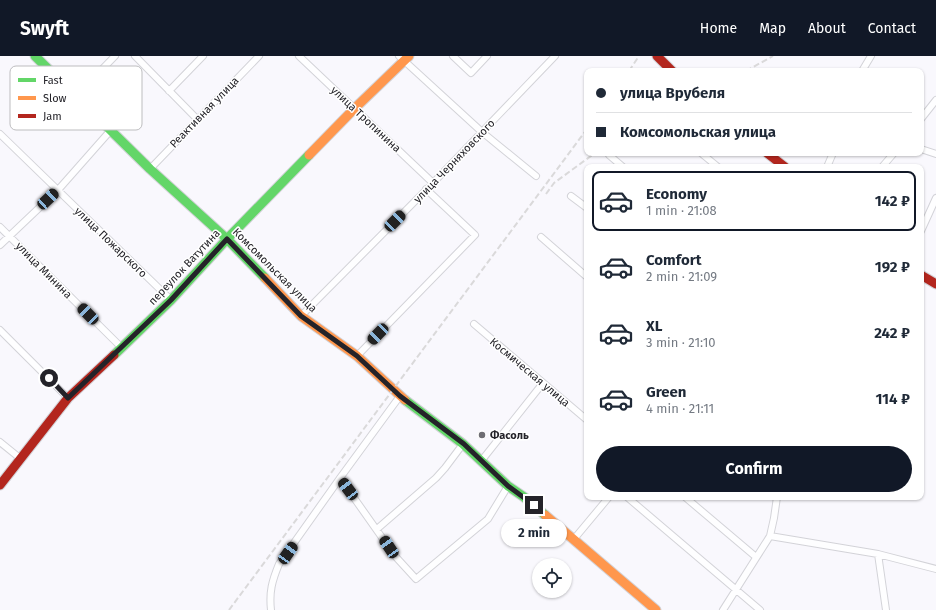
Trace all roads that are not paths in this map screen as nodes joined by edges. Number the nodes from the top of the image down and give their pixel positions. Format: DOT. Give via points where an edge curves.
graph roads {
  1 [pos="35,56"];
  2 [pos="115,56"];
  3 [pos="135,56"];
  4 [pos="203,56"];
  5 [pos="259,56"];
  6 [pos="298,56"];
  7 [pos="453,56"];
  8 [pos="487,56"];
  9 [pos="555,56"];
  10 [pos="657,56"];
  11 [pos="872,56"];
  12 [pos="404,58"];
  13 [pos="45,66"];
  14 [pos="105,66"];
  15 [pos="669,68"];
  16 [pos="864,68"];
  17 [pos="169,91"];
  18 [pos="936,100"];
  19 [pos="355,108"];
  20 [pos="924,115"];
  21 [pos="197,119"];
  22 [pos="111,130"];
  23 [pos="482,132"];
  24 [pos="0,134"];
  25 [pos="924,150"];
  26 [pos="936,154"];
  27 [pos="609,156"];
  28 [pos="705,156"];
  29 [pos="771,156"];
  30 [pos="891,156"];
  31 [pos="619,164"];
  32 [pos="714,164"];
  33 [pos="780,164"];
  34 [pos="885,164"];
  35 [pos="150,169"];
  36 [pos="536,176"];
  37 [pos="433,182"];
  38 [pos="426,189"];
  39 [pos="58,190"];
  40 [pos="571,196"];
  41 [pos="936,198"];
  42 [pos="584,206"];
  43 [pos="924,224"];
  44 [pos="0,227"];
  45 [pos="9,236"];
  46 [pos="541,237"];
  47 [pos="227,239"];
  48 [pos="0,245"];
  49 [pos="584,274"];
  50 [pos="924,277"];
  51 [pos="936,284"];
  52 [pos="171,300"];
  53 [pos="301,316"];
  54 [pos="474,324"];
  55 [pos="0,330"];
  56 [pos="121,347"];
  57 [pos="357,356"];
  58 [pos="544,383"];
  59 [pos="400,396"];
  60 [pos="68,398"];
  61 [pos="584,417"];
  62 [pos="0,442"];
  63 [pos="464,444"];
  64 [pos="21,459"];
  65 [pos="482,460"];
  66 [pos="340,478"];
  67 [pos="0,484"];
  68 [pos="508,486"];
  69 [pos="606,500"];
  70 [pos="631,500"];
  71 [pos="690,500"];
  72 [pos="777,500"];
  73 [pos="377,529"];
  74 [pos="770,536"];
  75 [pos="574,539"];
  76 [pos="878,554"];
  77 [pos="756,557"];
  78 [pos="936,569"];
  79 [pos="736,589"];
  80 [pos="272,610"];
  81 [pos="656,610"];
  82 [pos="723,610"];
  83 [pos="760,610"];
  84 [pos="886,610"];
  1 -- 13 [label="street, Комсомольская улица"];
  2 -- 14 [label="street"];
  3 -- 17 [label="street"];
  4 -- 17 [label="street"];
  5 -- 21 [label="street, Реактивная улица"];
  6 -- 19 [label="street, улица Тропинина"];
  7 -- 8 [label="street" via="470,73"];
  9 -- 23 [label="street, улица Черняховского"];
  10 -- 15 [label="street"];
  11 -- 16 [label="street"];
  12 -- 19 [label="street, переулок Ватутина"];
  12 -- 23 [label="street"];
  17 -- 21 [label="street"];
  18 -- 20 [label="street"];
  19 -- 37 [label="street, улица Тропинина"];
  19 -- 47 [label="street, переулок Ватутина"];
  21 -- 35 [label="street, Реактивная улица"];
  22 -- 35 [label="street, Комсомольская улица"];
  22 -- 39 [label="street"];
  23 -- 36 [label="street"];
  23 -- 37 [label="street, улица Черняховского"];
  24 -- 39 [label="street, улица Пожарского"];
  25 -- 26 [label="street"];
  27 -- 31 [label="street"];
  28 -- 32 [label="street"];
  29 -- 33 [label="street"];
  30 -- 34 [label="street"];
  35 -- 47 [label="street, Комсомольская улица"];
  37 -- 38 [label="street, улица Черняховского"];
  38 -- 53 [label="street, улица Черняховского"];
  38 -- 57 [label="street" via="475,235"];
  39 -- 45 [label="street"];
  39 -- 52 [label="street, улица Пожарского"];
  40 -- 42 [label="street"];
  41 -- 43 [label="street"];
  44 -- 45 [label="street, улица Минина"];
  45 -- 48 [label="street"];
  45 -- 56 [label="street, улица Минина"];
  46 -- 49 [label="street"];
  47 -- 52 [label="street, переулок Ватутина"];
  47 -- 53 [label="street, Комсомольская улица"];
  50 -- 51 [label="street"];
  52 -- 56 [label="street, переулок Ватутина"];
  53 -- 57 [label="street, Комсомольская улица"];
  54 -- 58 [label="street, Космическая улица"];
  55 -- 60 [label="street"];
  56 -- 60 [label="street, переулок Ватутина"];
  57 -- 59 [label="street, Комсомольская улица"];
  58 -- 61 [label="street, Космическая улица"];
  58 -- 65 [label="street"];
  59 -- 63 [label="street, Комсомольская улица"];
  59 -- 66 [label="street"];
  60 -- 64 [label="street, переулок Ватутина"];
  62 -- 64 [label="street"];
  63 -- 65 [label="street, Комсомольская улица"];
  63 -- 73 [label="street" via="436,478"];
  64 -- 67 [label="street, переулок Ватутина"];
  65 -- 68 [label="street, Комсомольская улица"];
  66 -- 73 [label="street"];
  66 -- 80 [label="street" via="280,564 273,578 270,597"];
  68 -- 73 [label="street" via="488,519 416,579 395,556"];
  68 -- 75 [label="street, Комсомольская улица" via="524,496"];
  69 -- 75 [label="street"];
  70 -- 79 [label="street"];
  71 -- 77 [label="street"];
  72 -- 74 [label="street"];
  74 -- 76 [label="street"];
  74 -- 77 [label="street"];
  75 -- 81 [label="street, Комсомольская улица"];
  76 -- 78 [label="street"];
  76 -- 84 [label="street"];
  77 -- 79 [label="street"];
  79 -- 82 [label="street"];
  79 -- 83 [label="street"];
}
